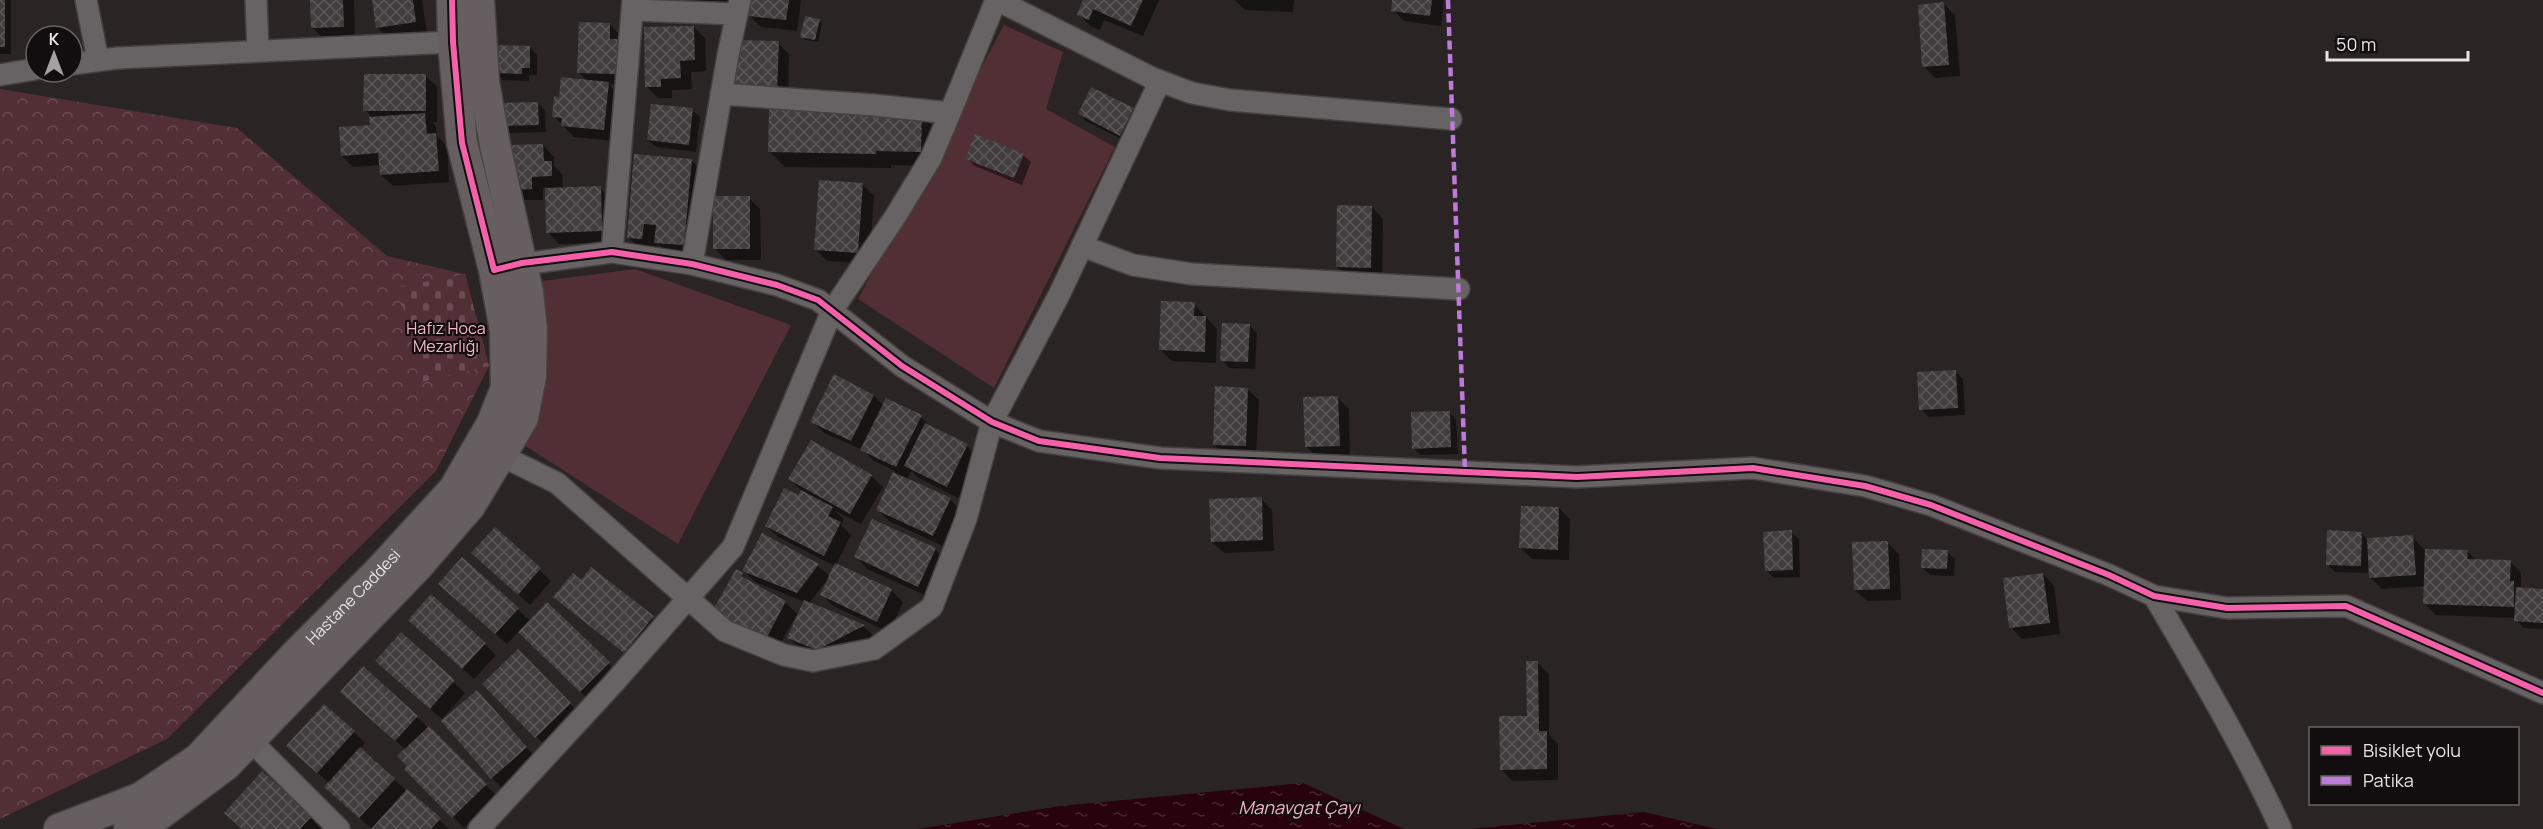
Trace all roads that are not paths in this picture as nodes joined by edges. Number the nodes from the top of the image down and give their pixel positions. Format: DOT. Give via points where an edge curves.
graph roads {
  1 [pos="87,0"];
  2 [pos="256,0"];
  3 [pos="452,0"];
  4 [pos="479,0"];
  5 [pos="996,0"];
  6 [pos="633,5"];
  7 [pos="739,7"];
  8 [pos="453,42"];
  9 [pos="258,51"];
  10 [pos="98,60"];
  11 [pos="84,62"];
  12 [pos="24,71"];
  13 [pos="0,75"];
  14 [pos="1160,81"];
  15 [pos="722,94"];
  16 [pos="950,113"];
  17 [pos="1451,119"];
  18 [pos="1082,246"];
  19 [pos="612,252"];
  20 [pos="692,264"];
  21 [pos="508,266"];
  22 [pos="1460,289"];
  23 [pos="832,311"];
  24 [pos="992,422"];
  25 [pos="502,456"];
  26 [pos="2154,596"];
  27 [pos="689,600"];
  28 [pos="2543,693"];
  29 [pos="250,740"];
  30 [pos="59,829"];
  31 [pos="129,829"];
  32 [pos="339,829"];
  33 [pos="479,829"];
  34 [pos="2281,829"];
  1 -- 10 [label="street"];
  2 -- 9 [label="street"];
  3 -- 8 [label="main road"];
  4 -- 21 [label="main road" via="483,82 495,145"];
  5 -- 14 [label="street"];
  5 -- 16 [label="street"];
  6 -- 7 [label="street"];
  6 -- 19 [label="street"];
  7 -- 15 [label="street"];
  8 -- 9 [label="street"];
  8 -- 21 [label="main road" via="462,143"];
  9 -- 10 [label="street"];
  10 -- 11 [label="street"];
  12 -- 13 [label="street"];
  14 -- 17 [label="street" via="1192,93 1230,100"];
  14 -- 18 [label="street"];
  15 -- 16 [label="street"];
  15 -- 20 [label="street"];
  16 -- 23 [label="street" via="931,158 896,217"];
  18 -- 22 [label="street" via="1133,265 1192,274"];
  18 -- 24 [label="street"];
  19 -- 20 [label="street"];
  19 -- 21 [label="street"];
  20 -- 23 [label="street" via="777,285 818,300"];
  21 -- 25 [label="main road, Hastane Caddesi" via="532,330 531,376 523,418"];
  21 -- 30 [label="main road, Hastane Caddesi" via="506,388 492,423 454,489 198,759 140,798"];
  23 -- 24 [label="street" via="902,366"];
  23 -- 27 [label="street" via="733,548"];
  24 -- 26 [label="street" via="1039,441 1160,458 1577,477 1753,468 1865,486 1931,505"];
  24 -- 27 [label="street" via="966,519 932,607 874,649 813,661 784,655 725,631"];
  25 -- 27 [label="street" via="558,483"];
  25 -- 29 [label="main road, Hastane Caddesi" via="470,506 418,566"];
  26 -- 28 [label="street" via="2227,608 2346,606"];
  26 -- 34 [label="street" via="2216,702"];
  27 -- 33 [label="street"];
  29 -- 31 [label="main road, Hastane Caddesi" via="226,765 159,815"];
  29 -- 32 [label="street"];
}
